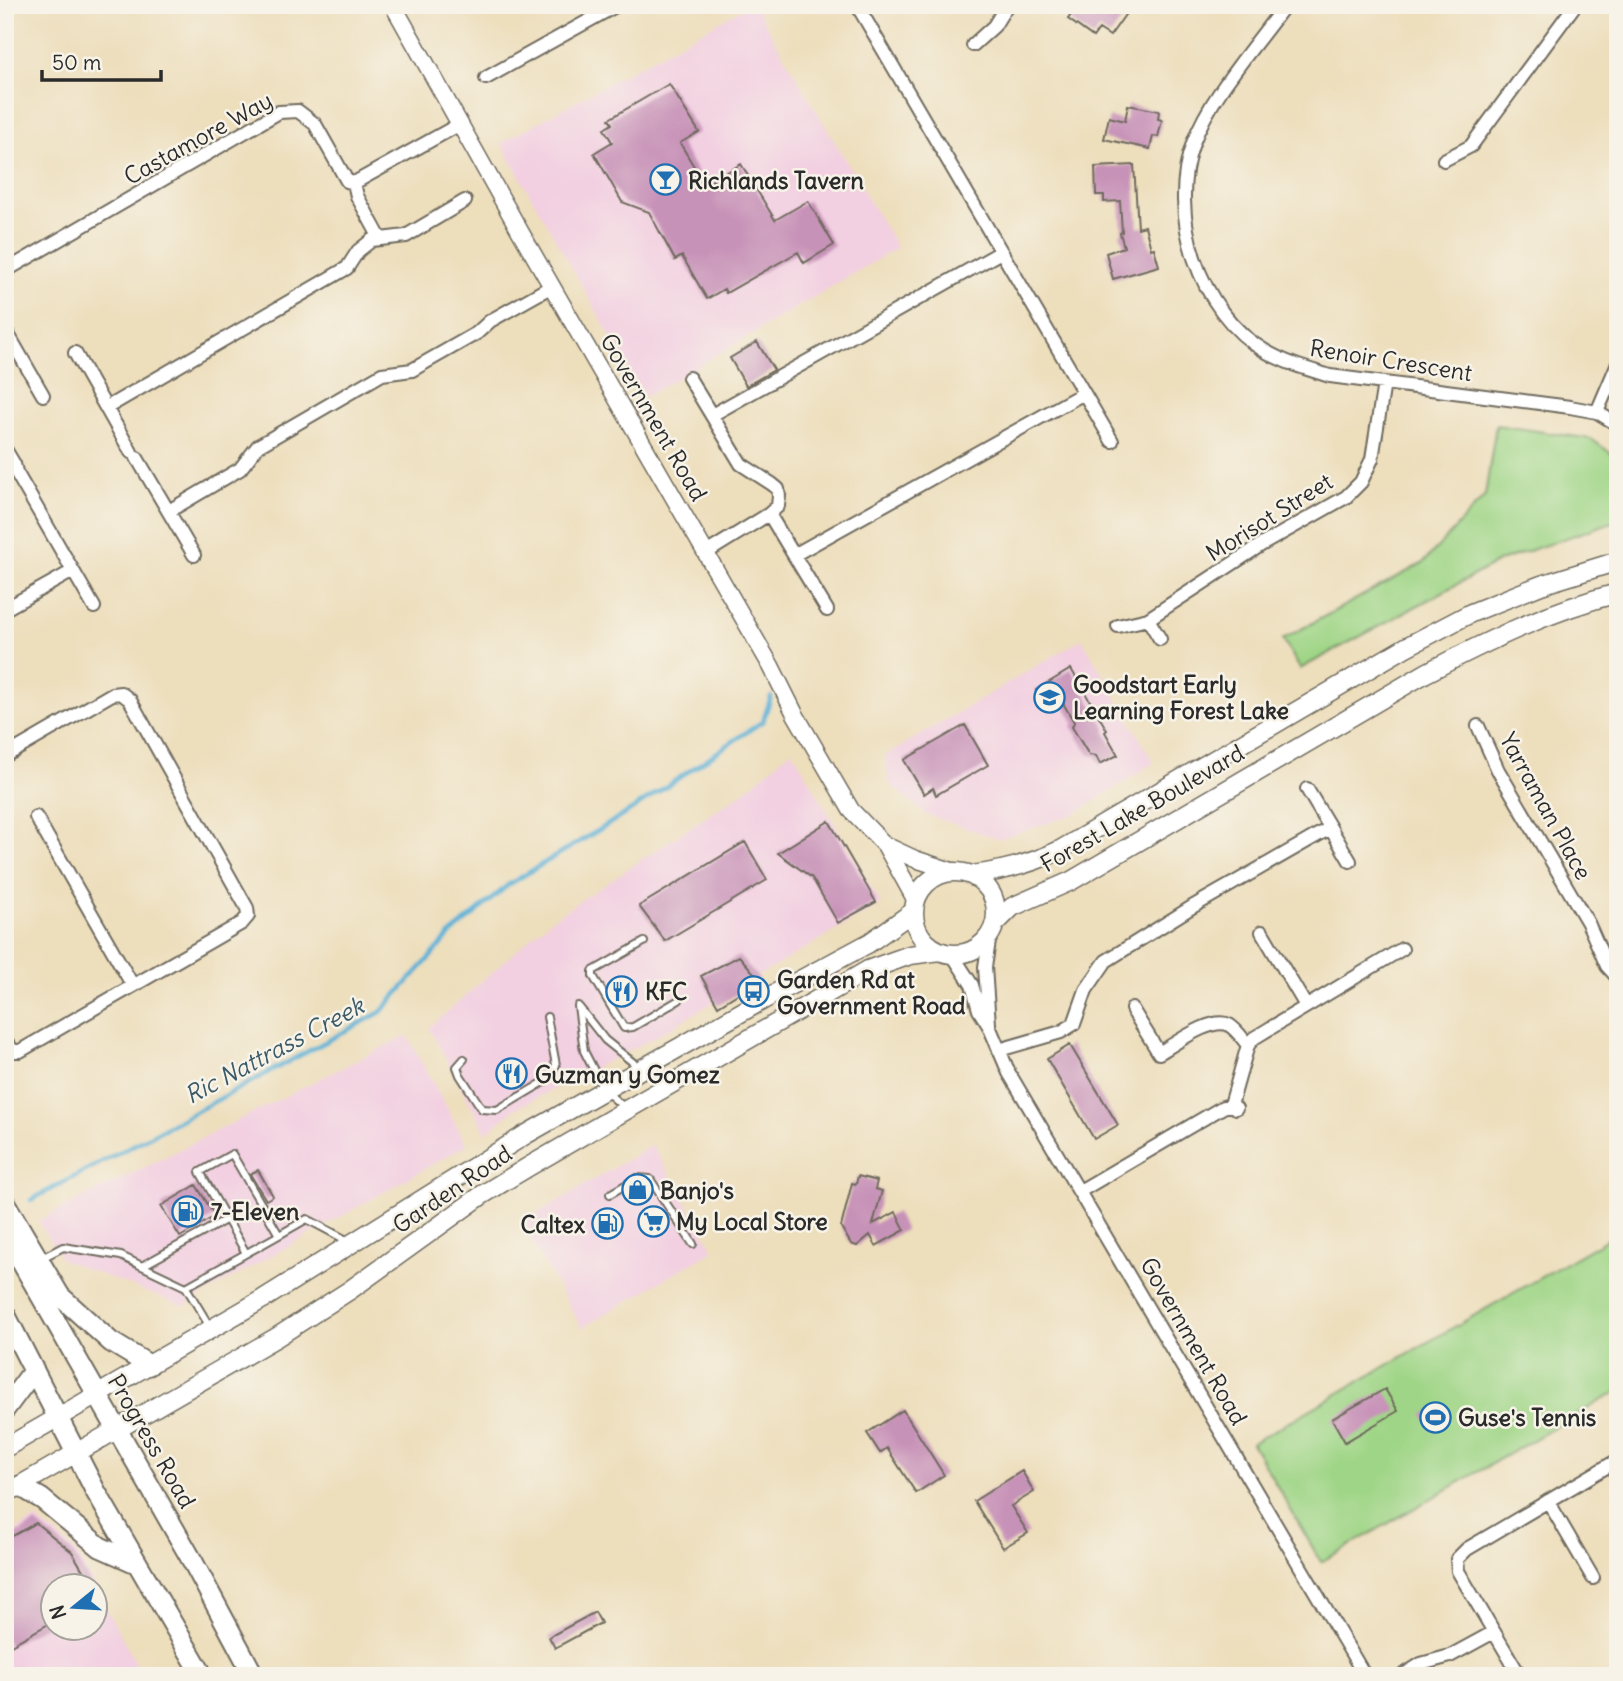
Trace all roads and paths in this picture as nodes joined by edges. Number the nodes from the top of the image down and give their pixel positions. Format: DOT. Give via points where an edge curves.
graph roads {
  1 [pos="857,5"];
  2 [pos="1007,5"];
  3 [pos="1285,5"];
  4 [pos="1575,5"];
  5 [pos="612,6"];
  6 [pos="398,7"];
  7 [pos="973,45"];
  8 [pos="486,78"];
  9 [pos="460,124"];
  10 [pos="1444,160"];
  11 [pos="354,183"];
  12 [pos="466,201"];
  13 [pos="380,238"];
  14 [pos="1000,252"];
  15 [pos="5,271"];
  16 [pos="552,286"];
  17 [pos="5,329"];
  18 [pos="75,353"];
  19 [pos="1618,363"];
  20 [pos="689,378"];
  21 [pos="1384,383"];
  22 [pos="1084,393"];
  23 [pos="43,395"];
  24 [pos="106,408"];
  25 [pos="1597,412"];
  26 [pos="712,415"];
  27 [pos="1618,425"];
  28 [pos="1112,440"];
  29 [pos="5,449"];
  30 [pos="10,475"];
  31 [pos="169,511"];
  32 [pos="769,514"];
  33 [pos="706,553"];
  34 [pos="194,555"];
  35 [pos="793,555"];
  36 [pos="1618,561"];
  37 [pos="73,570"];
  38 [pos="1618,593"];
  39 [pos="94,607"];
  40 [pos="5,609"];
  41 [pos="827,610"];
  42 [pos="1148,619"];
  43 [pos="1118,626"];
  44 [pos="1160,639"];
  45 [pos="1478,726"];
  46 [pos="5,756"];
  47 [pos="1307,789"];
  48 [pos="36,817"];
  49 [pos="1330,828"];
  50 [pos="885,845"];
  51 [pos="1350,861"];
  52 [pos="952,872"];
  53 [pos="972,875"];
  54 [pos="915,906"];
  55 [pos="993,929"];
  56 [pos="1262,932"];
  57 [pos="644,942"];
  58 [pos="1402,948"];
  59 [pos="946,953"];
  60 [pos="1618,978"];
  61 [pos="134,986"];
  62 [pos="679,999"];
  63 [pos="1306,1006"];
  64 [pos="1132,1009"];
  65 [pos="547,1017"];
  66 [pos="989,1026"];
  67 [pos="5,1040"];
  68 [pos="1248,1045"];
  69 [pos="999,1050"];
  70 [pos="464,1059"];
  71 [pos="642,1069"];
  72 [pos="604,1090"];
  73 [pos="627,1110"];
  74 [pos="1080,1191"];
  75 [pos="610,1194"];
  76 [pos="5,1203"];
  77 [pos="227,1219"];
  78 [pos="5,1233"];
  79 [pos="279,1235"];
  80 [pos="353,1243"];
  81 [pos="693,1244"];
  82 [pos="246,1253"];
  83 [pos="38,1260"];
  84 [pos="142,1266"];
  85 [pos="186,1287"];
  86 [pos="5,1314"];
  87 [pos="211,1329"];
  88 [pos="149,1365"];
  89 [pos="34,1370"];
  90 [pos="98,1395"];
  91 [pos="5,1409"];
  92 [pos="58,1418"];
  93 [pos="117,1429"];
  94 [pos="5,1448"];
  95 [pos="76,1452"];
  96 [pos="1618,1460"];
  97 [pos="13,1490"];
  98 [pos="1548,1501"];
  99 [pos="136,1563"];
  100 [pos="1593,1578"];
  101 [pos="1494,1632"];
  102 [pos="203,1676"];
  103 [pos="254,1676"];
  104 [pos="1365,1676"];
  105 [pos="1402,1676"];
  106 [pos="1520,1676"];
  1 -- 14 [label="street"];
  2 -- 7 [label="street" via="994,26"];
  3 -- 21 [label="street, Renoir Crescent" via="1208,110 1192,145 1184,193 1185,223 1197,266 1213,299 1236,329 1264,351 1296,366"];
  4 -- 10 [label="street" via="1471,146"];
  5 -- 8 [label="street"];
  6 -- 9 [label="street, Government Road"];
  9 -- 11 [label="street"];
  9 -- 16 [label="street, Government Road"];
  11 -- 13 [label="street, Castamore Way"];
  11 -- 15 [label="street, Castamore Way" via="347,181 315,124 298,111 279,113"];
  12 -- 13 [label="street" via="406,236"];
  13 -- 24 [label="street" via="358,251 347,268"];
  14 -- 22 [label="street"];
  14 -- 26 [label="street"];
  16 -- 31 [label="street" via="412,370 382,374 258,446 240,469"];
  16 -- 33 [label="street, Government Road"];
  17 -- 23 [label="street"];
  18 -- 24 [label="street"];
  19 -- 25 [label="street"];
  20 -- 26 [label="street"];
  21 -- 25 [label="street, Renoir Crescent"];
  21 -- 42 [label="street, Morisot Street" via="1372,459 1361,482 1346,497 1261,545"];
  22 -- 28 [label="street"];
  22 -- 35 [label="street"];
  24 -- 31 [label="street"];
  25 -- 27 [label="street, Renoir Crescent"];
  26 -- 32 [label="street" via="741,464 778,489 778,506"];
  29 -- 30 [label="street" via="14,464"];
  30 -- 37 [label="street"];
  31 -- 34 [label="street"];
  32 -- 33 [label="street"];
  32 -- 35 [label="street"];
  33 -- 50 [label="street, Government Road" via="851,810"];
  35 -- 41 [label="street"];
  36 -- 53 [label="main road, Forest Lake Boulevard" via="1471,613 1060,850 1006,871"];
  37 -- 39 [label="street"];
  37 -- 40 [label="street"];
  38 -- 55 [label="main road, Forest Lake Boulevard" via="1548,616 1437,667 1071,881 1012,907"];
  42 -- 43 [label="street, Morisot Street"];
  42 -- 44 [label="street"];
  45 -- 60 [label="street, Yarraman Place" via="1498,770 1588,923 1607,967"];
  46 -- 61 [label="street" via="121,693 130,700 247,908 242,923"];
  47 -- 49 [label="street"];
  48 -- 61 [label="street"];
  49 -- 51 [label="street"];
  49 -- 69 [label="street" via="1106,961 1086,990 1074,1024"];
  50 -- 52 [label="street, Government Road"];
  50 -- 54 [label="street, Government Road"];
  52 -- 53 [label="main road"];
  52 -- 54 [label="main road" via="929,880"];
  53 -- 55 [label="main road" via="982,881 994,901"];
  54 -- 59 [label="main road" via="920,935"];
  54 -- 71 [label="main road, Garden Road" via="869,943"];
  55 -- 59 [label="main road" via="974,950"];
  55 -- 66 [label="street, Government Road" via="985,967"];
  56 -- 63 [label="street"];
  57 -- 62 [label="lane" via="593,971 624,1028"];
  58 -- 63 [label="street"];
  59 -- 66 [label="street, Government Road" via="966,974"];
  59 -- 73 [label="main road, Garden Road" via="910,955 868,970"];
  61 -- 67 [label="street" via="20,1051 13,1051"];
  63 -- 68 [label="street"];
  64 -- 68 [label="street" via="1158,1053 1211,1023 1222,1022"];
  65 -- 70 [label="lane" via="556,1065 549,1079 497,1110 482,1109 457,1067"];
  66 -- 69 [label="street, Government Road"];
  68 -- 74 [label="street" via="1233,1107 1223,1107"];
  69 -- 74 [label="street, Government Road"];
  71 -- 72 [label="main road, Garden Road"];
  71 -- 72 [label="lane" via="605,1040 578,1006 584,1051"];
  72 -- 73 [label="lane"];
  72 -- 80 [label="main road, Garden Road"];
  73 -- 93 [label="main road, Garden Road" via="482,1195 277,1337"];
  74 -- 104 [label="street, Government Road"];
  75 -- 81 [label="lane" via="637,1178 650,1179"];
  76 -- 83 [label="main road"];
  77 -- 79 [label="lane" via="201,1172 232,1154"];
  77 -- 82 [label="lane"];
  77 -- 84 [label="lane"];
  78 -- 90 [label="main road, Progress Road"];
  79 -- 80 [label="lane" via="307,1219"];
  79 -- 82 [label="lane"];
  80 -- 87 [label="main road, Garden Road"];
  82 -- 85 [label="lane"];
  83 -- 84 [label="lane" via="63,1247 121,1256"];
  83 -- 88 [label="main road" via="74,1310 111,1342"];
  84 -- 85 [label="lane"];
  85 -- 87 [label="lane"];
  86 -- 89 [label="main road"];
  87 -- 88 [label="main road, Garden Road"];
  88 -- 90 [label="main road, Garden Road"];
  89 -- 91 [label="main road"];
  89 -- 92 [label="main road"];
  90 -- 92 [label="main road, Garden Road"];
  90 -- 93 [label="main road, Progress Road"];
  92 -- 94 [label="main road, Garden Road"];
  92 -- 95 [label="main road"];
  93 -- 95 [label="main road, Garden Road"];
  93 -- 103 [label="main road, Progress Road"];
  95 -- 97 [label="main road, Garden Road"];
  95 -- 99 [label="main road"];
  96 -- 98 [label="street"];
  97 -- 99 [label="main road" via="42,1499 100,1547"];
  98 -- 100 [label="street"];
  98 -- 101 [label="street" via="1466,1549 1457,1559 1458,1571"];
  99 -- 102 [label="main road"];
  101 -- 105 [label="street"];
  101 -- 106 [label="street"];
}
